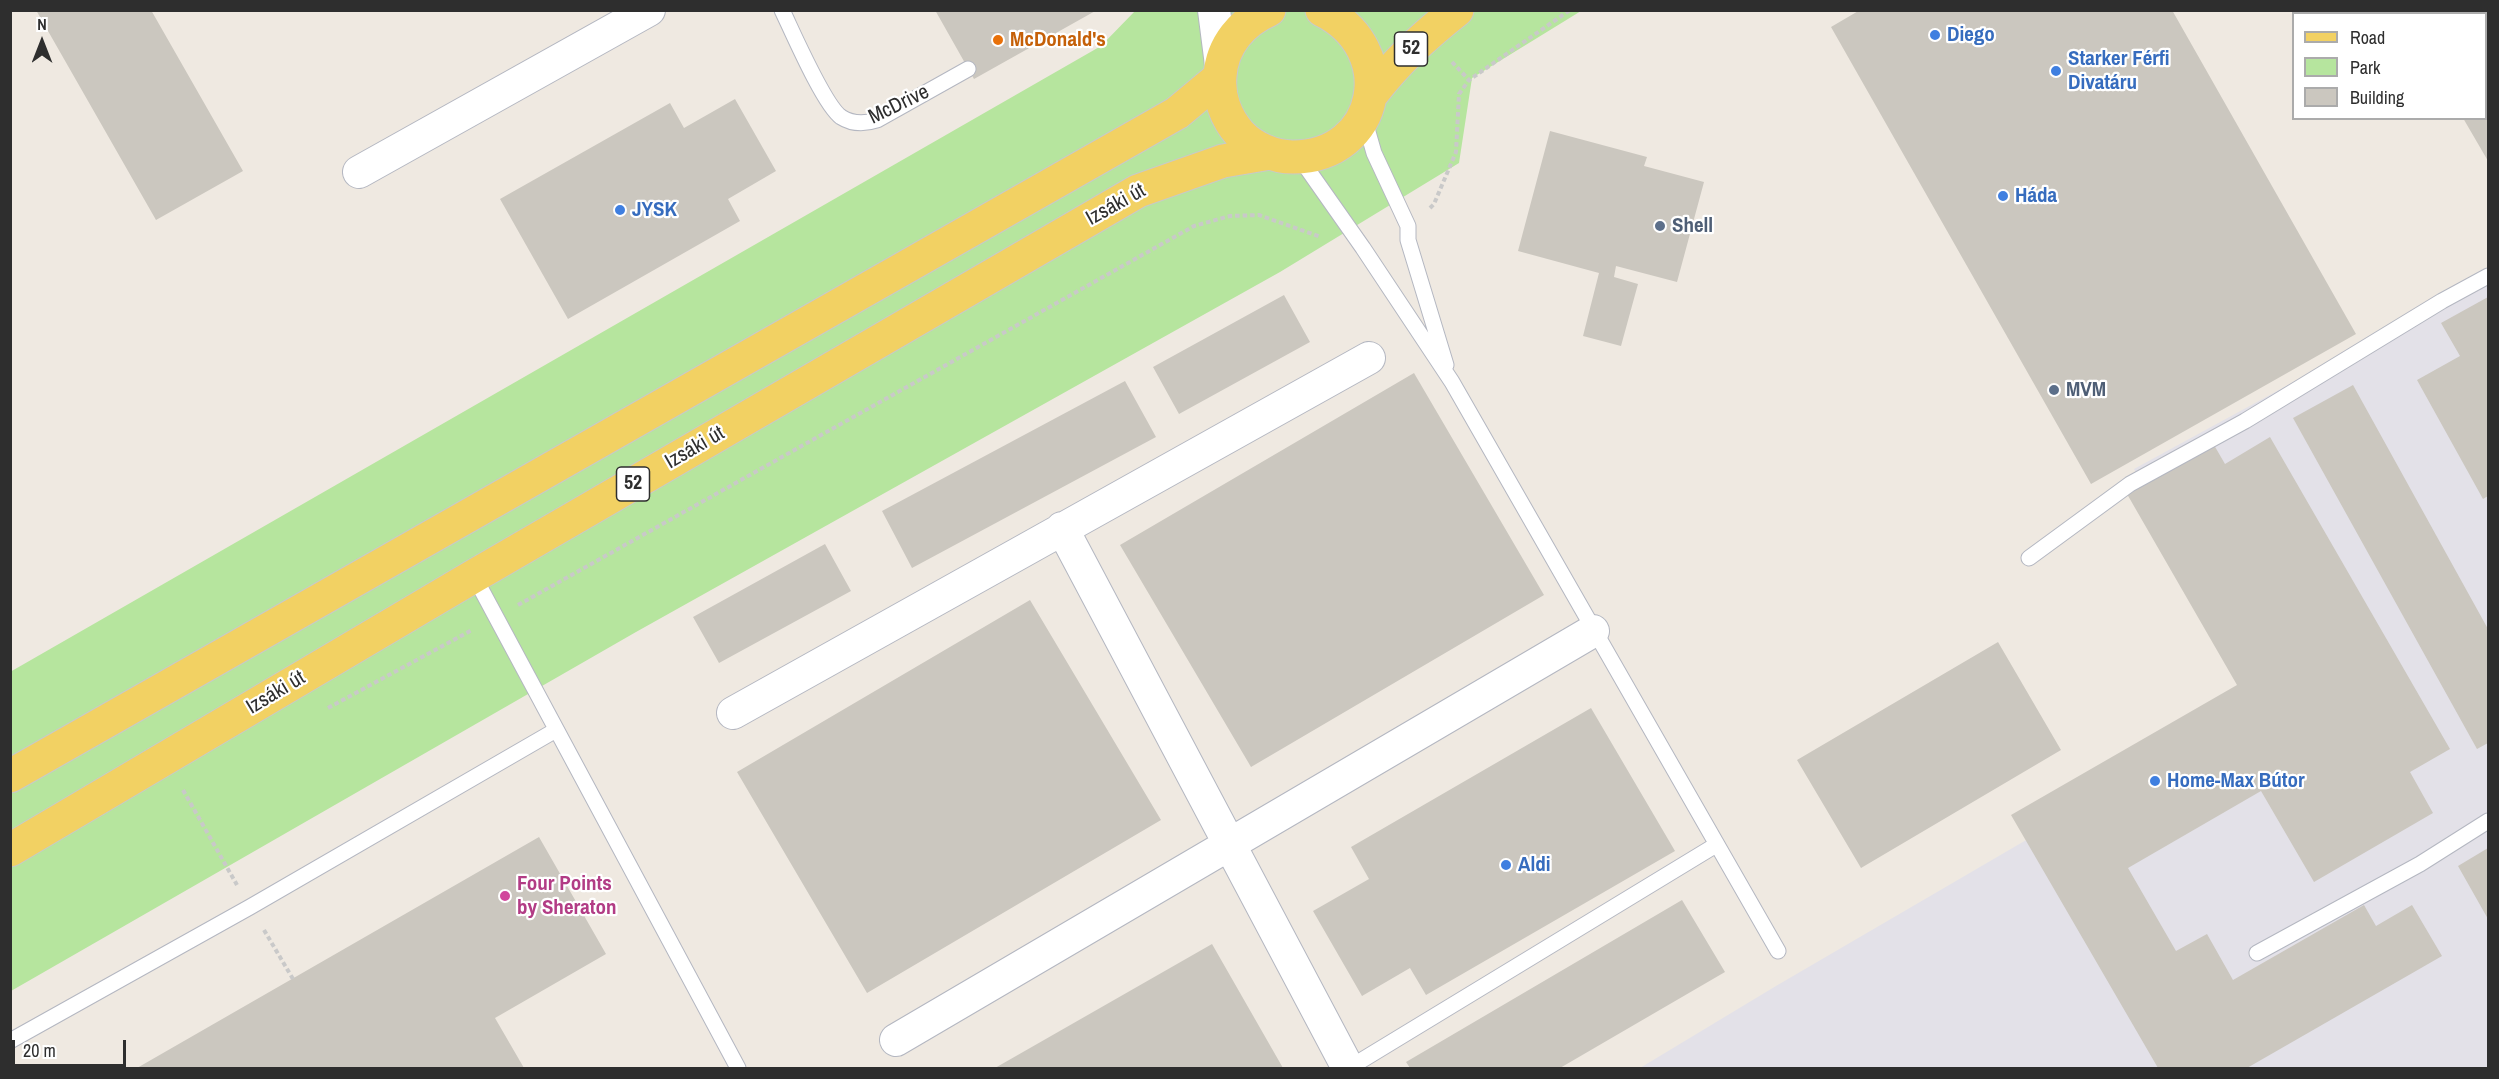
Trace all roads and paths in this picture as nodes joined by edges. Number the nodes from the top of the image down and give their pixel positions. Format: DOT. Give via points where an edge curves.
graph roads {
  1 [pos="649,10"];
  2 [pos="782,10"];
  3 [pos="1214,10"];
  4 [pos="1269,10"];
  5 [pos="1322,10"];
  6 [pos="1458,10"];
  7 [pos="1570,10"];
  8 [pos="968,69"];
  9 [pos="1220,72"];
  10 [pos="1367,106"];
  11 [pos="1285,155"];
  12 [pos="359,172"];
  13 [pos="1408,226"];
  14 [pos="1363,248"];
  15 [pos="2488,276"];
  16 [pos="1369,358"];
  17 [pos="1452,382"];
  18 [pos="1062,528"];
  19 [pos="2029,558"];
  20 [pos="474,576"];
  21 [pos="495,617"];
  22 [pos="1593,631"];
  23 [pos="733,712"];
  24 [pos="317,713"];
  25 [pos="556,730"];
  26 [pos="10,776"];
  27 [pos="181,787"];
  28 [pos="2488,821"];
  29 [pos="1229,844"];
  30 [pos="1716,845"];
  31 [pos="10,850"];
  32 [pos="227,867"];
  33 [pos="1778,951"];
  34 [pos="2257,953"];
  35 [pos="896,1040"];
  36 [pos="10,1041"];
  37 [pos="738,1068"];
  38 [pos="1348,1068"];
  1 -- 12 [label="street"];
  2 -- 8 [label="lane, McDrive" via="830,105 847,121 877,120"];
  3 -- 9 [label="street"];
  4 -- 9 [label="main road, 52" via="1258,15 1230,42"];
  5 -- 10 [label="main road, 52" via="1343,22 1360,41 1370,67"];
  6 -- 10 [label="main road, 52" via="1396,63"];
  7 -- 13 [label="path" via="1469,80 1459,94 1456,152 1434,204"];
  9 -- 11 [label="main road" via="1222,104 1235,128 1245,139"];
  9 -- 26 [label="main road, 52" via="1177,113"];
  10 -- 11 [label="main road, 52" via="1352,133 1340,143 1314,156"];
  10 -- 13 [label="lane" via="1374,153"];
  11 -- 14 [label="lane"];
  11 -- 20 [label="main road, Izsáki út / 52" via="1223,161 1138,191"];
  13 -- 17 [label="lane" via="1408,240"];
  14 -- 17 [label="lane"];
  14 -- 21 [label="path" via="1258,215 1230,216 1194,226"];
  15 -- 19 [label="lane" via="2245,421 2130,484"];
  16 -- 18 [label="street"];
  17 -- 22 [label="lane"];
  18 -- 23 [label="street"];
  18 -- 29 [label="street"];
  20 -- 21 [label="lane"];
  20 -- 31 [label="main road, Izsáki út / 52"];
  21 -- 24 [label="path"];
  21 -- 25 [label="lane"];
  22 -- 29 [label="street"];
  22 -- 30 [label="lane"];
  25 -- 36 [label="lane"];
  25 -- 37 [label="lane"];
  27 -- 32 [label="path"];
  28 -- 34 [label="lane" via="2420,864"];
  29 -- 35 [label="street"];
  29 -- 38 [label="street"];
  30 -- 33 [label="lane"];
  30 -- 38 [label="lane"];
}
